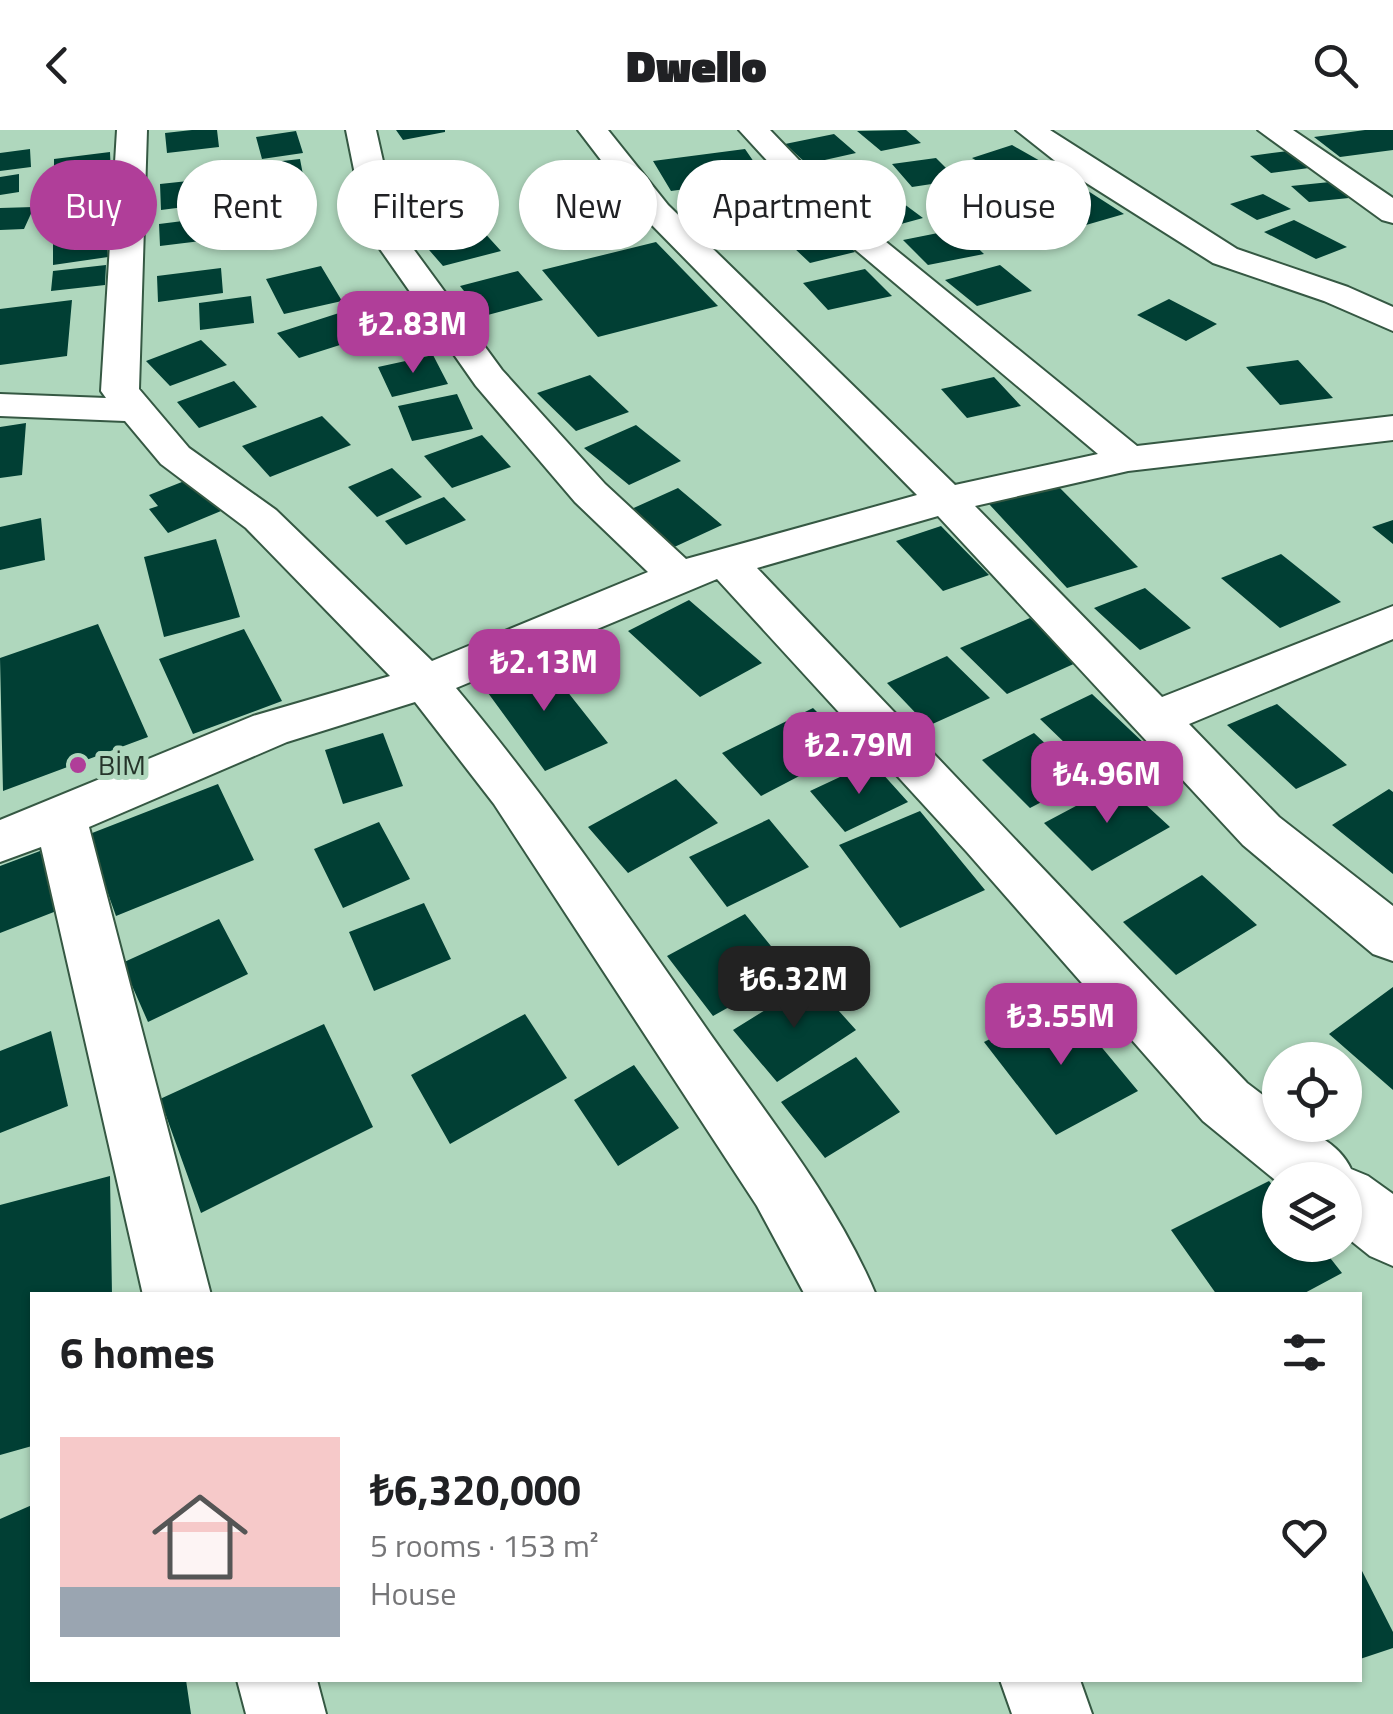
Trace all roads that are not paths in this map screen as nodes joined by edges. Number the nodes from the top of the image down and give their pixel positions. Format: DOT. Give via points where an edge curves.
graph roads {
  1 [pos="132,130"];
  2 [pos="361,130"];
  3 [pos="593,130"];
  4 [pos="754,130"];
  5 [pos="1033,130"];
  6 [pos="1274,130"];
  7 [pos="1393,213"];
  8 [pos="1393,320"];
  9 [pos="0,405"];
  10 [pos="135,409"];
  11 [pos="1393,428"];
  12 [pos="1128,460"];
  13 [pos="946,500"];
  14 [pos="702,570"];
  15 [pos="1393,621"];
  16 [pos="425,682"];
  17 [pos="1155,719"];
  18 [pos="60,816"];
  19 [pos="0,842"];
  20 [pos="1393,938"];
  21 [pos="1301,1162"];
  22 [pos="1362,1210"];
  23 [pos="1393,1234"];
  24 [pos="176,1292"];
  25 [pos="840,1292"];
  26 [pos="278,1682"];
  27 [pos="1041,1682"];
  28 [pos="286,1714"];
  29 [pos="1052,1714"];
  1 -- 10 [label="street" via="120,391"];
  2 -- 14 [label="street" via="382,229 489,378 590,493"];
  3 -- 13 [label="street" via="656,212"];
  4 -- 12 [label="street" via="836,218"];
  5 -- 8 [label="street" via="1224,256"];
  6 -- 7 [label="street"];
  9 -- 10 [label="street"];
  10 -- 16 [label="street" via="175,456 260,519"];
  11 -- 12 [label="street"];
  12 -- 13 [label="street"];
  13 -- 14 [label="street"];
  13 -- 17 [label="street"];
  14 -- 16 [label="street"];
  14 -- 21 [label="street" via="1226,1102"];
  15 -- 17 [label="street"];
  16 -- 18 [label="street" via="270,729"];
  16 -- 25 [label="street" via="523,806 779,1185"];
  17 -- 20 [label="street" via="1261,830"];
  18 -- 19 [label="street"];
  18 -- 24 [label="street"];
  22 -- 23 [label="street"];
  26 -- 28 [label="street"];
  27 -- 29 [label="street"];
}
